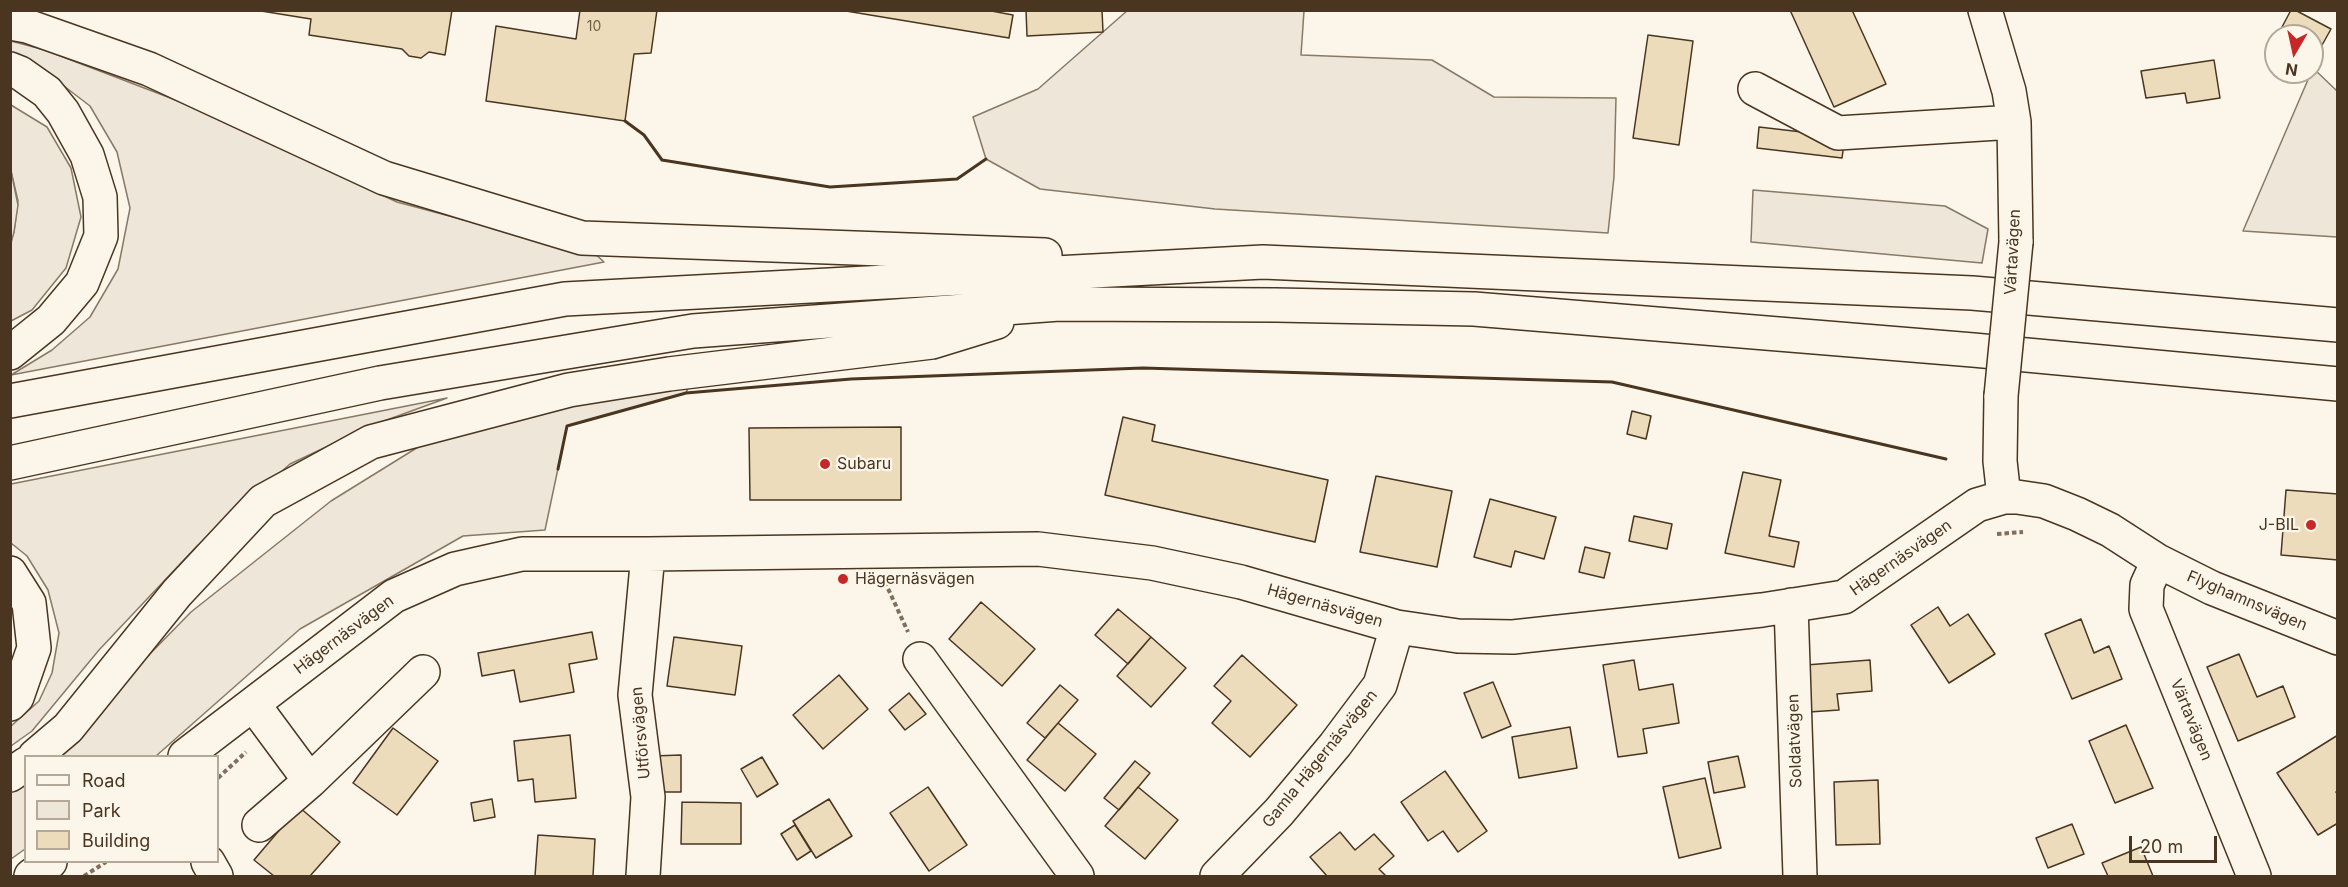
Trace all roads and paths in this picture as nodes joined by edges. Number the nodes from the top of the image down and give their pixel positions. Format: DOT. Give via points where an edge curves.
graph roads {
  1 [pos="1985,10"];
  2 [pos="10,23"];
  3 [pos="10,69"];
  4 [pos="1755,89"];
  5 [pos="2013,122"];
  6 [pos="1263,262"];
  7 [pos="1059,304"];
  8 [pos="2337,325"];
  9 [pos="10,353"];
  10 [pos="2337,384"];
  11 [pos="10,401"];
  12 [pos="10,462"];
  13 [pos="2004,497"];
  14 [pos="648,554"];
  15 [pos="2158,561"];
  16 [pos="874,566"];
  17 [pos="10,573"];
  18 [pos="895,579"];
  19 [pos="885,582"];
  20 [pos="1791,605"];
  21 [pos="1397,627"];
  22 [pos="2337,638"];
  23 [pos="920,659"];
  24 [pos="423,672"];
  25 [pos="10,704"];
  26 [pos="262,717"];
  27 [pos="36,755"];
  28 [pos="187,755"];
  29 [pos="24,766"];
  30 [pos="10,776"];
  31 [pos="219,777"];
  32 [pos="310,780"];
  33 [pos="259,825"];
  34 [pos="47,863"];
  35 [pos="103,863"];
  36 [pos="31,876"];
  37 [pos="84,876"];
  38 [pos="643,876"];
  39 [pos="1077,876"];
  40 [pos="1217,876"];
  41 [pos="1800,876"];
  42 [pos="2254,876"];
  1 -- 5 [label="main road, Värtavägen" via="2009,91"];
  2 -- 6 [label="main road" via="149,69 384,178 582,238"];
  3 -- 9 [label="main road" via="47,92 87,154 100,196 101,236 82,283 51,321"];
  4 -- 5 [label="main road" via="1838,133"];
  5 -- 13 [label="main road, Värtavägen, bridge" via="2016,242 2001,396"];
  6 -- 8 [label="main road" via="1972,293"];
  6 -- 11 [label="main road" via="565,299"];
  7 -- 10 [label="main road" via="1474,309"];
  7 -- 12 [label="main road" via="693,331 380,383"];
  7 -- 27 [label="main road" via="932,342 569,390 371,442 263,501 177,593 68,728"];
  13 -- 15 [label="main road, Hägernäsvägen" via="2044,501 2077,514"];
  13 -- 20 [label="main road, Hägernäsvägen" via="1977,505 1844,597"];
  14 -- 16 [label="main road, Hägernäsvägen"];
  14 -- 26 [label="main road, Hägernäsvägen" via="522,554 455,569 394,596"];
  14 -- 38 [label="main road, Utförsvägen" via="635,695 648,797"];
  15 -- 22 [label="main road, Flyghamnsvägen" via="2212,588"];
  15 -- 42 [label="main road, Värtavägen" via="2147,585 2146,609"];
  16 -- 19 [label="path"];
  16 -- 19 [label="path"];
  16 -- 21 [label="main road, Hägernäsvägen" via="1038,549 1152,563 1241,582"];
  17 -- 25 [label="main road" via="29,603 34,648 17,697"];
  18 -- 19 [label="path"];
  19 -- 23 [label="path"];
  20 -- 21 [label="main road, Hägernäsvägen" via="1513,637 1458,636"];
  20 -- 41 [label="main road, Soldatvägen"];
  21 -- 40 [label="main road, Gamla Hägernäsvägen" via="1380,685 1279,812"];
  23 -- 39 [label="main road"];
  24 -- 32 [label="main road"];
  26 -- 28 [label="main road, Hägernäsvägen"];
  26 -- 31 [label="path"];
  26 -- 32 [label="main road"];
  29 -- 30 [label="main road"];
  32 -- 33 [label="main road"];
  34 -- 36 [label="main road"];
  35 -- 37 [label="path"];
}
